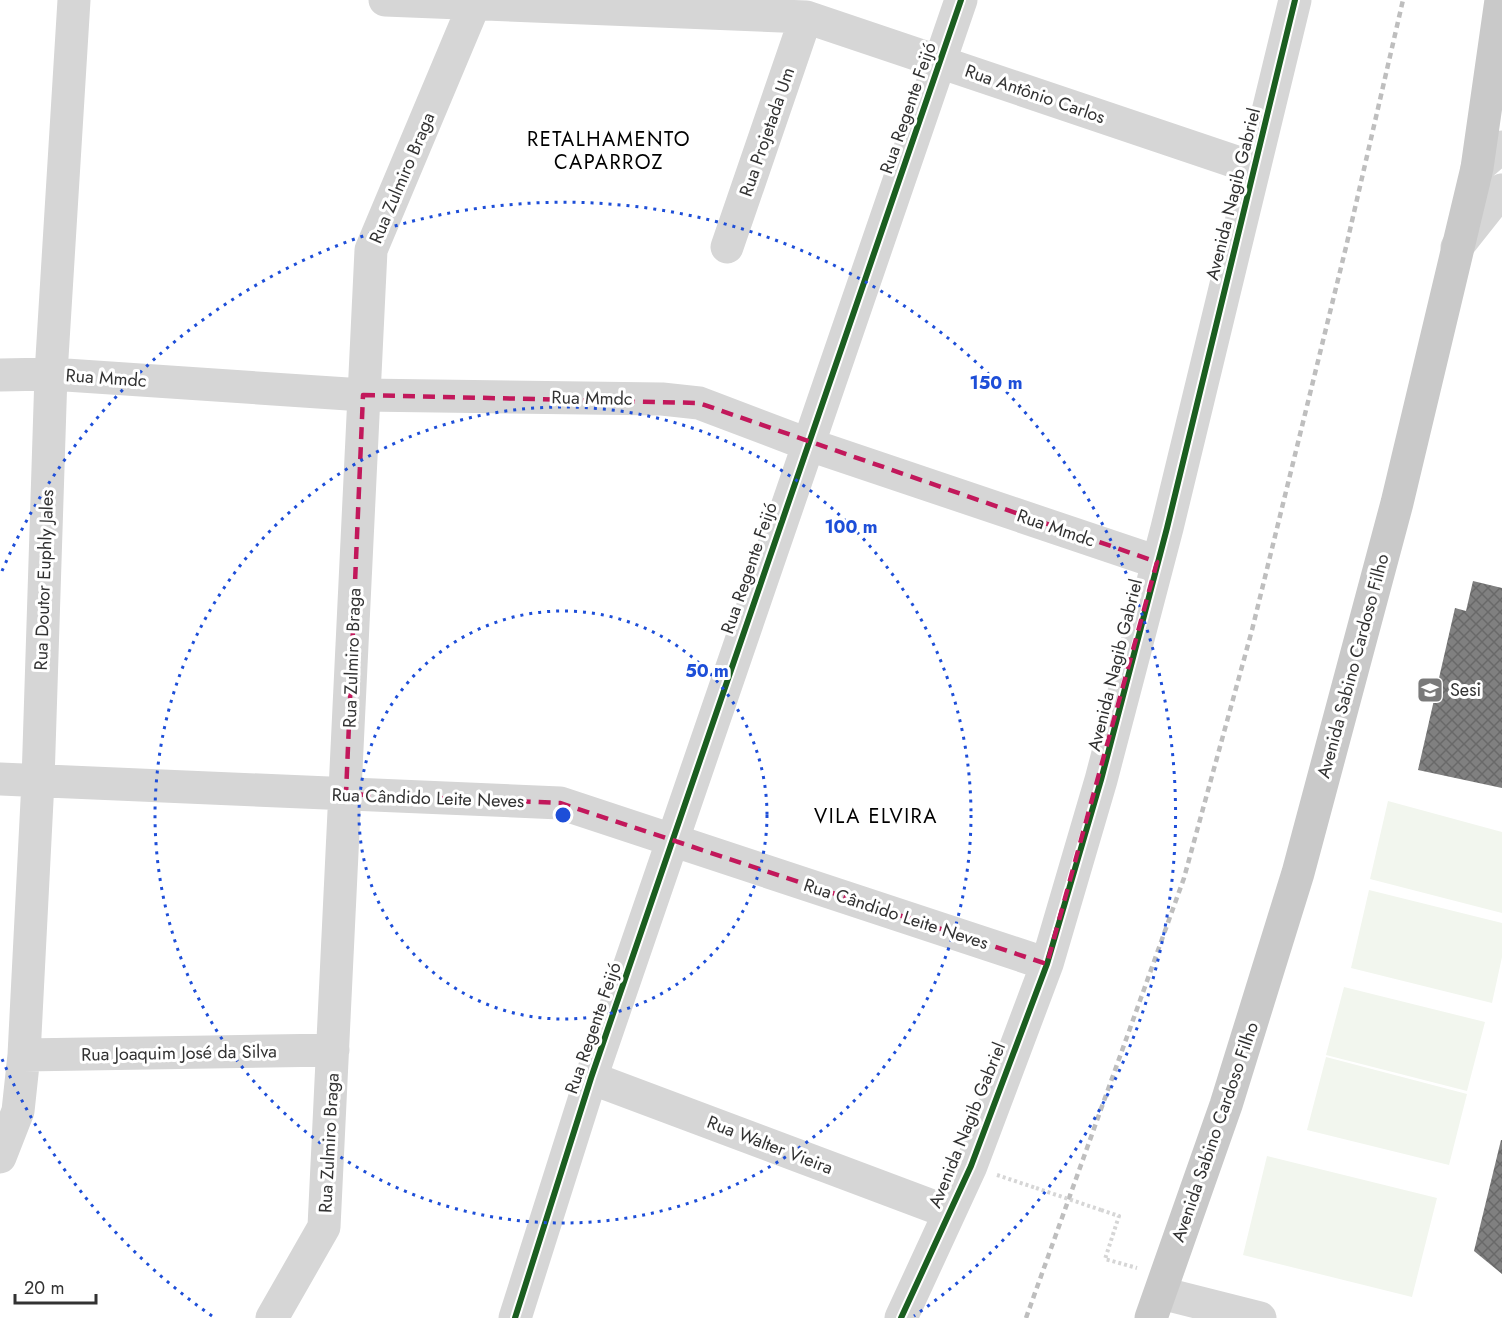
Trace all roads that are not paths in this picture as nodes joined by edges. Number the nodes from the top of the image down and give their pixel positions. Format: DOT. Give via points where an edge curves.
graph roads {
  1 [pos="74,0"];
  2 [pos="385,0"];
  3 [pos="961,0"];
  4 [pos="1295,0"];
  5 [pos="1501,0"];
  6 [pos="475,2"];
  7 [pos="806,17"];
  8 [pos="940,61"];
  9 [pos="1502,147"];
  10 [pos="1254,168"];
  11 [pos="1477,168"];
  12 [pos="1502,190"];
  13 [pos="727,247"];
  14 [pos="1458,247"];
  15 [pos="51,374"];
  16 [pos="0,375"];
  17 [pos="363,396"];
  18 [pos="807,444"];
  19 [pos="1157,562"];
  20 [pos="0,779"];
  21 [pos="38,781"];
  22 [pos="346,794"];
  23 [pos="672,840"];
  24 [pos="1047,964"];
  25 [pos="333,1050"];
  26 [pos="24,1055"];
  27 [pos="591,1078"];
  28 [pos="0,1157"];
  29 [pos="948,1212"];
  30 [pos="1156,1305"];
  31 [pos="272,1318"];
  32 [pos="515,1318"];
  33 [pos="901,1318"];
  34 [pos="1260,1318"];
  1 -- 15 [label="street, Rua Doutor Euphly Jales"];
  2 -- 6 [label="street, Rua Antônio Carlos"];
  3 -- 8 [label="street, Rua Regente Feijó"];
  4 -- 10 [label="street, Avenida Nagib Gabriel"];
  5 -- 11 [label="main road, Avenida Sabino Cardoso Filho"];
  6 -- 7 [label="street, Rua Antônio Carlos"];
  6 -- 17 [label="street, Rua Zulmiro Braga" via="371,250"];
  7 -- 8 [label="street, Rua Antônio Carlos"];
  7 -- 13 [label="street, Rua Projetada Um"];
  8 -- 10 [label="street, Rua Antônio Carlos"];
  8 -- 18 [label="street, Rua Regente Feijó"];
  9 -- 11 [label="street"];
  10 -- 19 [label="street, Avenida Nagib Gabriel"];
  11 -- 14 [label="main road, Avenida Sabino Cardoso Filho"];
  12 -- 14 [label="street"];
  14 -- 30 [label="main road, Avenida Sabino Cardoso Filho" via="1397,503 1298,873 1227,1105"];
  15 -- 16 [label="street, Rua Mmdc"];
  15 -- 17 [label="street, Rua Mmdc"];
  15 -- 21 [label="street, Rua Doutor Euphly Jales"];
  17 -- 18 [label="street, Rua Mmdc" via="662,399 699,403"];
  17 -- 22 [label="street, Rua Zulmiro Braga"];
  18 -- 19 [label="street, Rua Mmdc"];
  18 -- 23 [label="street, Rua Regente Feijó"];
  19 -- 24 [label="street, Avenida Nagib Gabriel" via="1101,780"];
  20 -- 21 [label="street, Rua Cândido Leite Neves"];
  21 -- 22 [label="street, Rua Cândido Leite Neves"];
  21 -- 26 [label="street, Rua Doutor Euphly Jales"];
  22 -- 23 [label="street, Rua Cândido Leite Neves" via="560,803"];
  22 -- 25 [label="street, Rua Zulmiro Braga"];
  23 -- 24 [label="street, Rua Cândido Leite Neves"];
  23 -- 27 [label="street, Rua Regente Feijó"];
  24 -- 29 [label="street, Avenida Nagib Gabriel" via="971,1166"];
  25 -- 26 [label="street, Rua Joaquim José da Silva"];
  25 -- 31 [label="street, Rua Zulmiro Braga" via="324,1227"];
  26 -- 28 [label="street, Rua Doutor Euphly Jales" via="18,1111"];
  27 -- 29 [label="street, Rua Walter Vieira"];
  27 -- 32 [label="street, Rua Regente Feijó"];
  29 -- 33 [label="street, Avenida Nagib Gabriel"];
  30 -- 34 [label="street"];
}
